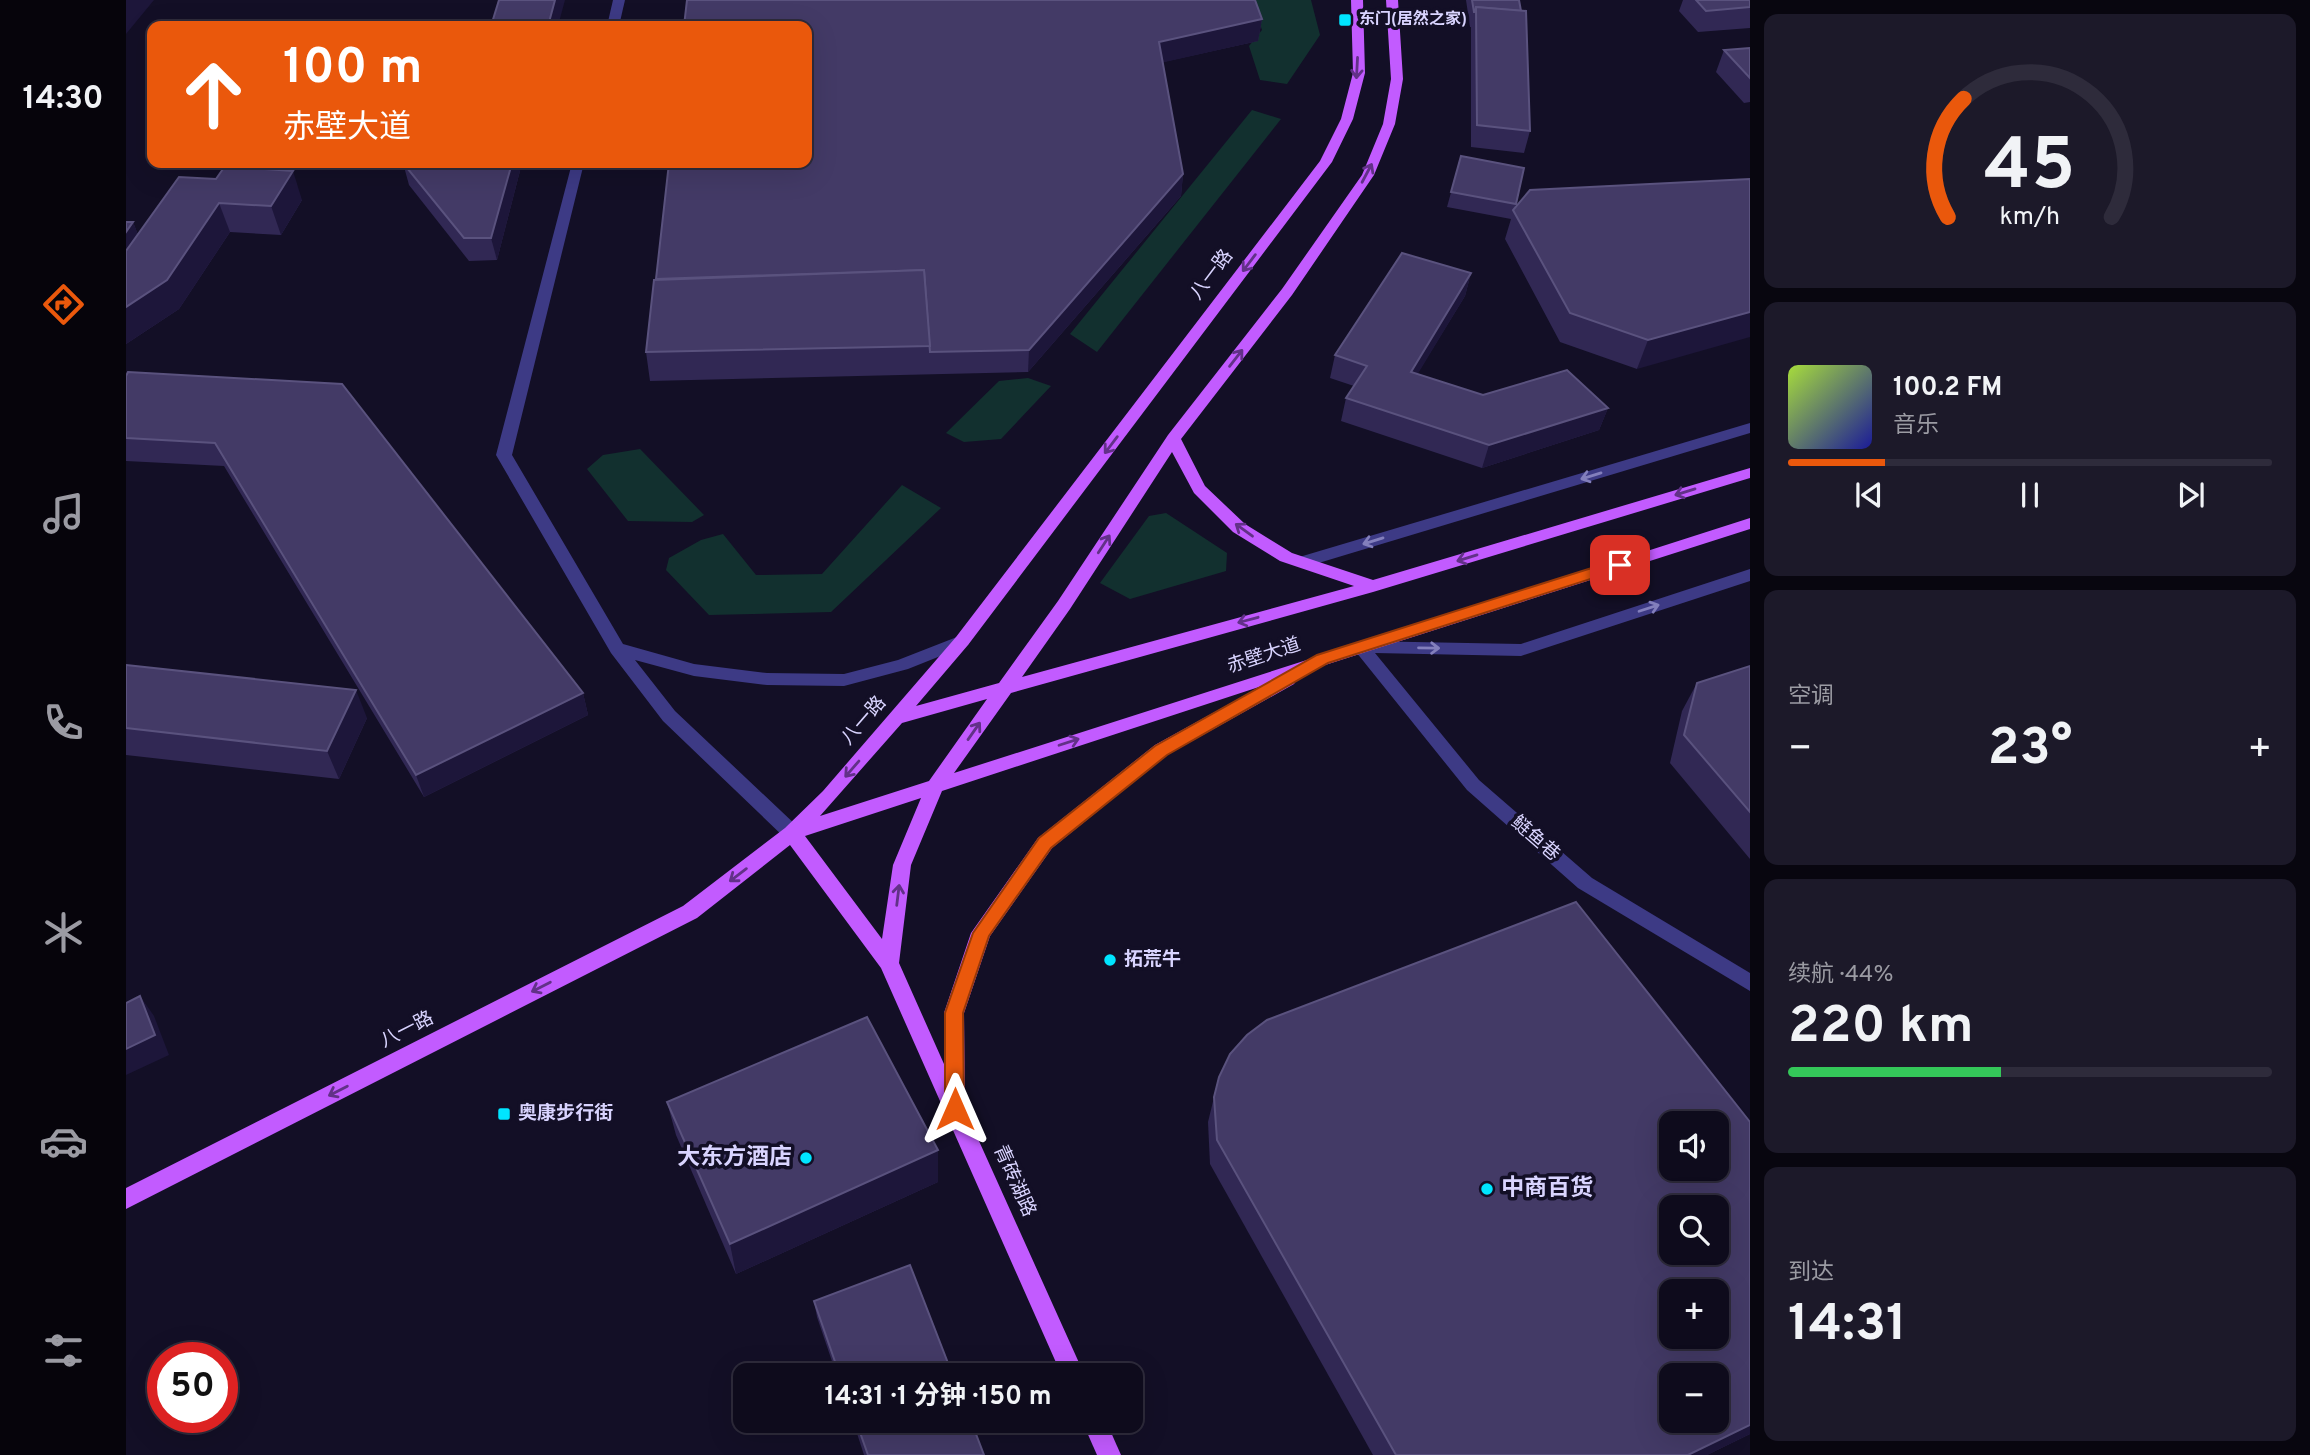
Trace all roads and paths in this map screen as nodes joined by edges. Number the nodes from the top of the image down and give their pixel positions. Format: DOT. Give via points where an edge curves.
graph roads {
  1 [pos="619,0"];
  2 [pos="1357,0"];
  3 [pos="1392,0"];
  4 [pos="614,21"];
  5 [pos="577,168"];
  6 [pos="1750,428"];
  7 [pos="1173,439"];
  8 [pos="1750,473"];
  9 [pos="1750,523"];
  10 [pos="1302,562"];
  11 [pos="1750,575"];
  12 [pos="1373,586"];
  13 [pos="962,641"];
  14 [pos="1360,647"];
  15 [pos="617,649"];
  16 [pos="1322,659"];
  17 [pos="1005,688"];
  18 [pos="897,718"];
  19 [pos="935,786"];
  20 [pos="792,834"];
  21 [pos="889,963"];
  22 [pos="1750,983"];
  23 [pos="955,1109"];
  24 [pos="126,1199"];
  25 [pos="1068,1363"];
  26 [pos="1099,1433"];
  27 [pos="1109,1455"];
  1 -- 4 [label="street"];
  2 -- 13 [label="main road, 八一路, one-way" via="1359,73 1347,119 1326,162"];
  7 -- 3 [label="main road, one-way" via="1287,292 1368,174 1389,124 1397,79"];
  5 -- 15 [label="street" via="504,455"];
  6 -- 10 [label="street, one-way"];
  10 -- 7 [label="main road, one-way" via="1239,528 1199,489"];
  17 -- 7 [label="main road, one-way"];
  8 -- 12 [label="main road, 赤壁大道, one-way"];
  9 -- 14 [label="main road, 赤壁大道"];
  10 -- 12 [label="main road"];
  14 -- 11 [label="street, one-way" via="1521,650"];
  12 -- 17 [label="main road, 赤壁大道, one-way"];
  13 -- 15 [label="street" via="902,665 844,680 730,675"];
  13 -- 18 [label="main road, 八一路"];
  14 -- 16 [label="main road, 赤壁大道"];
  14 -- 22 [label="street, 鲢鱼巷" via="1473,785 1586,883"];
  15 -- 20 [label="street" via="669,716"];
  19 -- 16 [label="main road, 赤壁大道, one-way"];
  16 -- 23 [label="main road" via="1161,750 1045,843 981,933 954,1013"];
  17 -- 18 [label="main road, 赤壁大道"];
  19 -- 17 [label="main road, one-way"];
  18 -- 20 [label="main road, 八一路, one-way"];
  19 -- 20 [label="main road, 赤壁大道"];
  21 -- 19 [label="main road, one-way" via="902,865"];
  20 -- 21 [label="main road, 青砖湖路"];
  20 -- 24 [label="main road, 八一路, one-way" via="690,912"];
  21 -- 23 [label="main road, 青砖湖路"];
  23 -- 25 [label="main road, 青砖湖路"];
  26 -- 27 [label="main road"];
}
